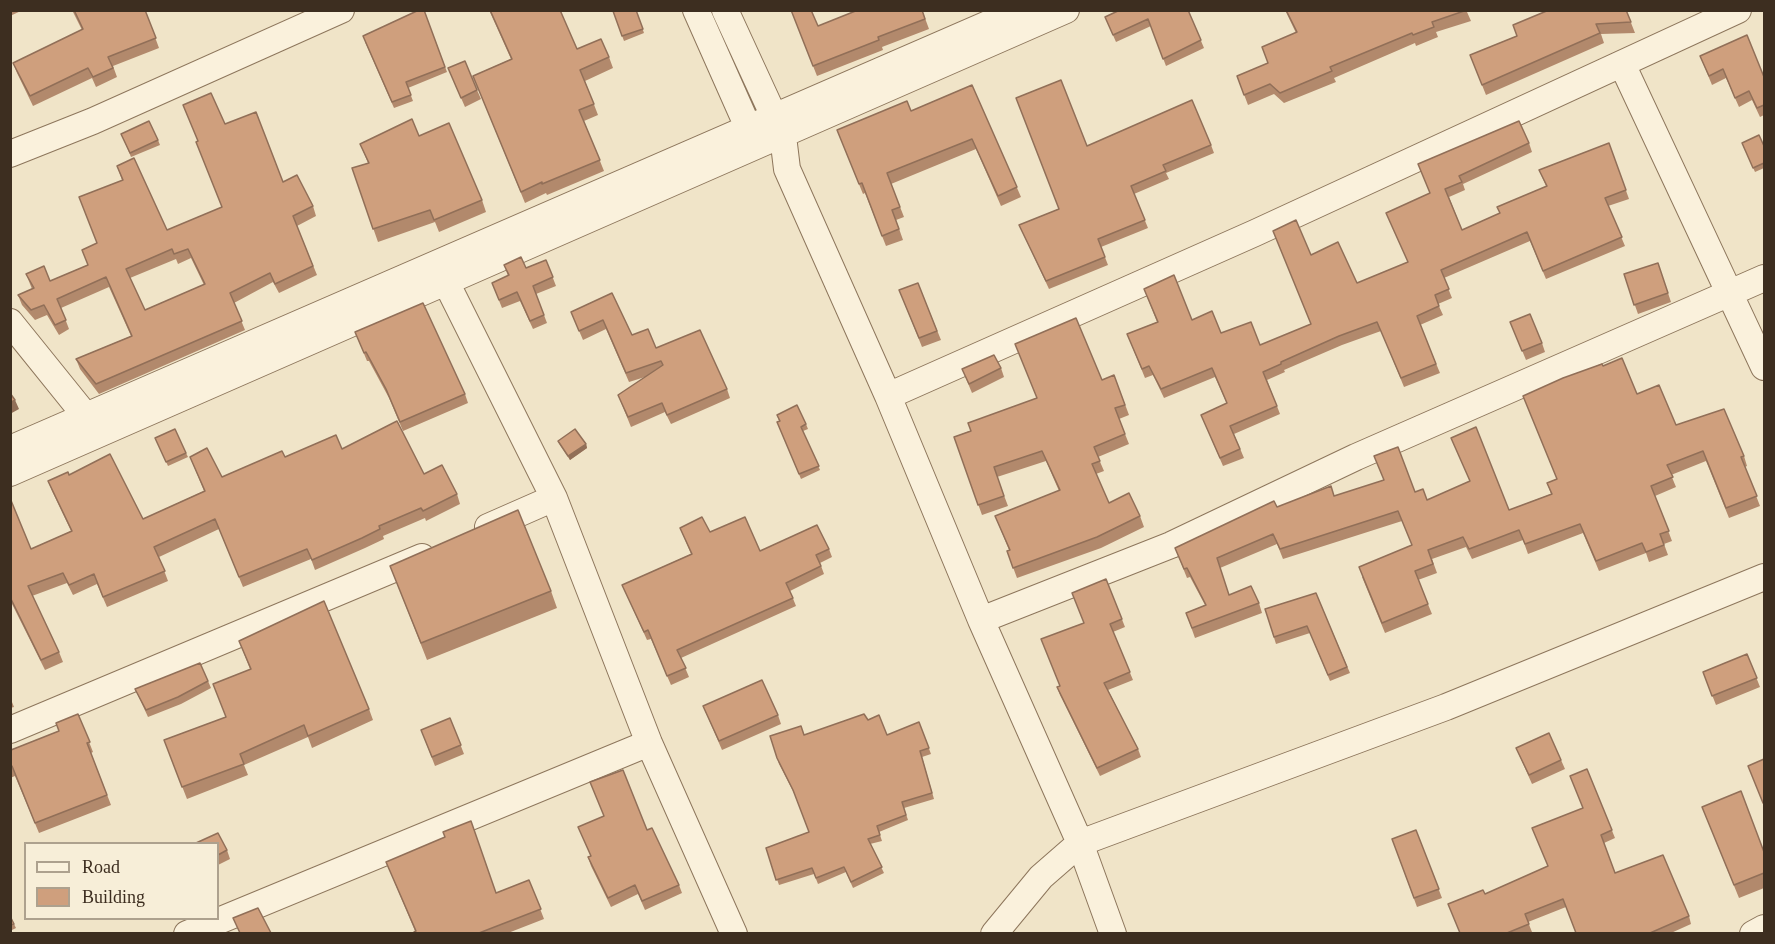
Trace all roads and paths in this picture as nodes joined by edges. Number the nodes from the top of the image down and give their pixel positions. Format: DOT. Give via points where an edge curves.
graph roads {
  1 [pos="341,10"];
  2 [pos="696,10"];
  3 [pos="725,10"];
  4 [pos="1020,10"];
  5 [pos="1066,10"];
  6 [pos="1738,10"];
  7 [pos="1622,64"];
  8 [pos="778,127"];
  9 [pos="752,138"];
  10 [pos="10,154"];
  11 [pos="787,169"];
  12 [pos="1764,278"];
  13 [pos="446,282"];
  14 [pos="1731,293"];
  15 [pos="10,322"];
  16 [pos="1764,367"];
  17 [pos="888,396"];
  18 [pos="85,415"];
  19 [pos="10,449"];
  20 [pos="10,473"];
  21 [pos="554,498"];
  22 [pos="472,535"];
  23 [pos="441,549"];
  24 [pos="1764,577"];
  25 [pos="981,620"];
  26 [pos="10,730"];
  27 [pos="649,743"];
  28 [pos="1080,843"];
  29 [pos="219,919"];
  30 [pos="218,920"];
  31 [pos="1764,928"];
  32 [pos="186,933"];
  33 [pos="734,933"];
  34 [pos="994,933"];
  35 [pos="1113,933"];
  36 [pos="1753,933"];
  1 -- 10 [label="street"];
  2 -- 9 [label="street"];
  3 -- 8 [label="street"];
  4 -- 8 [label="street"];
  5 -- 8 [label="street"];
  6 -- 7 [label="street"];
  7 -- 14 [label="street"];
  7 -- 17 [label="street"];
  8 -- 9 [label="street"];
  8 -- 11 [label="street"];
  9 -- 11 [label="street"];
  9 -- 13 [label="street"];
  9 -- 18 [label="street"];
  11 -- 17 [label="street"];
  12 -- 14 [label="street"];
  13 -- 20 [label="street"];
  13 -- 21 [label="street"];
  14 -- 16 [label="street"];
  14 -- 25 [label="street" via="1356,457 1171,544"];
  15 -- 18 [label="street"];
  17 -- 25 [label="street"];
  18 -- 19 [label="street"];
  21 -- 22 [label="street"];
  21 -- 27 [label="street"];
  23 -- 26 [label="street"];
  24 -- 28 [label="street" via="1446,707"];
  25 -- 28 [label="street"];
  27 -- 29 [label="street"];
  27 -- 33 [label="street"];
  28 -- 34 [label="street" via="1041,877"];
  28 -- 35 [label="street"];
  30 -- 32 [label="street"];
  31 -- 36 [label="street"];
}
